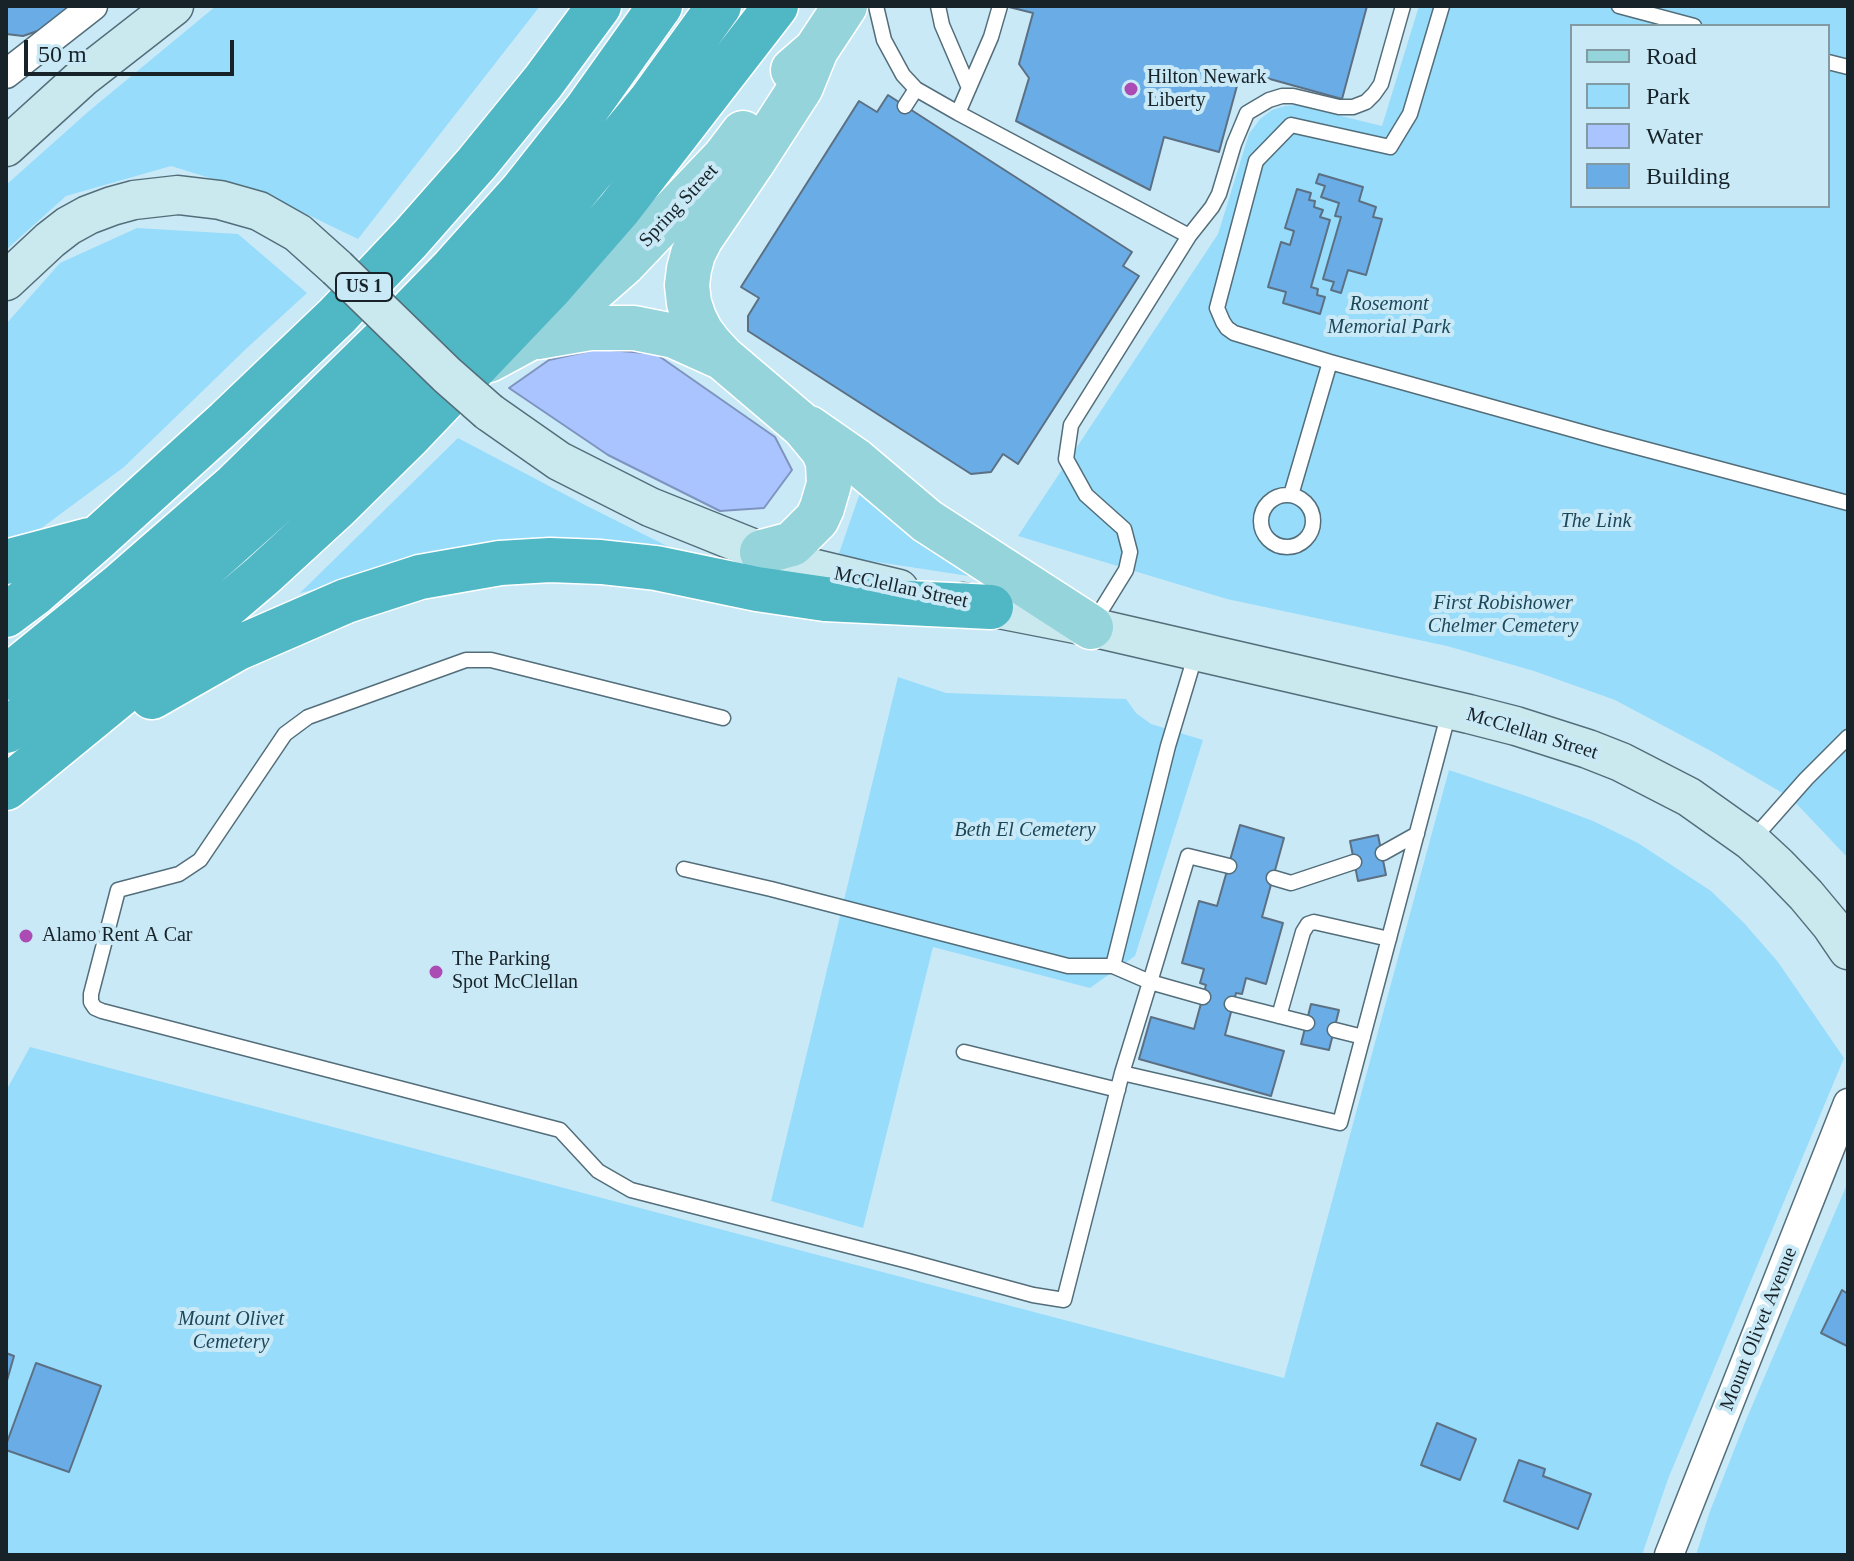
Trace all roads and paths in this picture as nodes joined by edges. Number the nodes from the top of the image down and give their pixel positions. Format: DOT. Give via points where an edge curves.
graph roads {
  1 [pos="93,6"];
  2 [pos="174,6"];
  3 [pos="599,6"];
  4 [pos="660,6"];
  5 [pos="719,6"];
  6 [pos="776,6"];
  7 [pos="845,6"];
  8 [pos="876,6"];
  9 [pos="938,6"];
  10 [pos="1000,6"];
  11 [pos="1403,6"];
  12 [pos="1442,6"];
  13 [pos="1619,6"];
  14 [pos="1686,24"];
  15 [pos="816,50"];
  16 [pos="6,74"];
  17 [pos="969,88"];
  18 [pos="916,89"];
  19 [pos="905,106"];
  20 [pos="958,113"];
  21 [pos="6,147"];
  22 [pos="1189,236"];
  23 [pos="6,281"];
  24 [pos="528,339"];
  25 [pos="723,358"];
  26 [pos="1330,362"];
  27 [pos="476,366"];
  28 [pos="787,413"];
  29 [pos="1291,495"];
  30 [pos="1848,503"];
  31 [pos="98,538"];
  32 [pos="762,552"];
  33 [pos="6,562"];
  34 [pos="991,607"];
  35 [pos="6,615"];
  36 [pos="1091,627"];
  37 [pos="1196,651"];
  38 [pos="6,678"];
  39 [pos="1450,709"];
  40 [pos="723,718"];
  41 [pos="6,731"];
  42 [pos="1848,737"];
  43 [pos="15,781"];
  44 [pos="1417,834"];
  45 [pos="1751,841"];
  46 [pos="1383,853"];
  47 [pos="1354,862"];
  48 [pos="1229,866"];
  49 [pos="684,869"];
  50 [pos="1274,878"];
  51 [pos="1389,939"];
  52 [pos="1848,950"];
  53 [pos="1113,966"];
  54 [pos="1150,982"];
  55 [pos="1203,997"];
  56 [pos="1232,1004"];
  57 [pos="1279,1016"];
  58 [pos="1307,1023"];
  59 [pos="1335,1030"];
  60 [pos="1363,1037"];
  61 [pos="964,1052"];
  62 [pos="1122,1073"];
  63 [pos="1118,1090"];
  64 [pos="1848,1103"];
  65 [pos="1669,1555"];
  1 -- 16 [label="street"];
  2 -- 21 [label="main road" via="83,77"];
  3 -- 31 [label="highway, US 1" via="511,122 373,278"];
  4 -- 38 [label="highway" via="586,110 453,268 225,493"];
  5 -- 41 [label="highway" via="569,200 378,406 149,616"];
  6 -- 27 [label="highway" via="619,209"];
  7 -- 15 [label="main road, Spring Street"];
  8 -- 18 [label="lane" via="884,40"];
  9 -- 17 [label="lane"];
  10 -- 17 [label="lane"];
  11 -- 22 [label="lane" via="1381,84 1366,102 1339,107 1282,96 1247,113 1219,194"];
  12 -- 26 [label="lane" via="1410,114 1390,147 1291,125 1256,161 1219,298 1219,316 1234,333"];
  13 -- 14 [label="lane"];
  15 -- 24 [label="main road, Spring Street" via="643,245"];
  15 -- 25 [label="main road" via="801,87 693,254 689,303 701,332"];
  17 -- 20 [label="lane"];
  18 -- 19 [label="lane"];
  18 -- 20 [label="lane"];
  20 -- 22 [label="lane"];
  22 -- 36 [label="lane" via="1071,425 1066,459 1086,495 1124,529 1130,552 1126,570"];
  23 -- 32 [label="main road, McClellan Street, bridge" via="68,226 112,206 178,195 259,211 298,233 489,412 559,461"];
  24 -- 25 [label="main road" via="590,328 634,328 674,336"];
  24 -- 27 [label="main road, Spring Street"];
  25 -- 28 [label="main road"];
  26 -- 29 [label="lane"];
  26 -- 30 [label="lane"];
  27 -- 43 [label="highway" via="263,575"];
  28 -- 32 [label="main road" via="823,450 829,484 817,519 801,537"];
  28 -- 36 [label="main road" via="855,460 927,521"];
  31 -- 33 [label="highway"];
  31 -- 35 [label="highway, US 1"];
  32 -- 34 [label="main road, McClellan Street" via="847,578"];
  34 -- 36 [label="main road, McClellan Street"];
  34 -- 43 [label="highway" via="825,599 587,561 525,560 457,569 370,592 262,636"];
  36 -- 37 [label="main road, McClellan Street"];
  37 -- 39 [label="main road, McClellan Street"];
  37 -- 53 [label="lane"];
  39 -- 44 [label="lane"];
  39 -- 45 [label="main road, McClellan Street" via="1554,737 1621,762 1689,797"];
  40 -- 63 [label="lane" via="491,660 466,660 308,717 285,734 200,860 179,874 118,890 91,1002 102,1011 560,1130 598,1171 631,1190 1064,1300"];
  42 -- 45 [label="lane"];
  44 -- 46 [label="lane"];
  44 -- 51 [label="lane"];
  45 -- 52 [label="main road, McClellan Street" via="1806,895"];
  47 -- 50 [label="lane" via="1291,883"];
  48 -- 54 [label="lane" via="1188,856"];
  49 -- 53 [label="lane" via="1068,966"];
  51 -- 57 [label="lane" via="1308,924"];
  51 -- 60 [label="lane"];
  53 -- 54 [label="lane"];
  54 -- 55 [label="lane"];
  54 -- 62 [label="lane"];
  56 -- 57 [label="lane"];
  57 -- 58 [label="lane"];
  59 -- 60 [label="lane"];
  60 -- 62 [label="lane" via="1340,1123"];
  61 -- 63 [label="lane"];
  62 -- 63 [label="lane"];
  64 -- 65 [label="street, Mount Olivet Avenue"];
}
